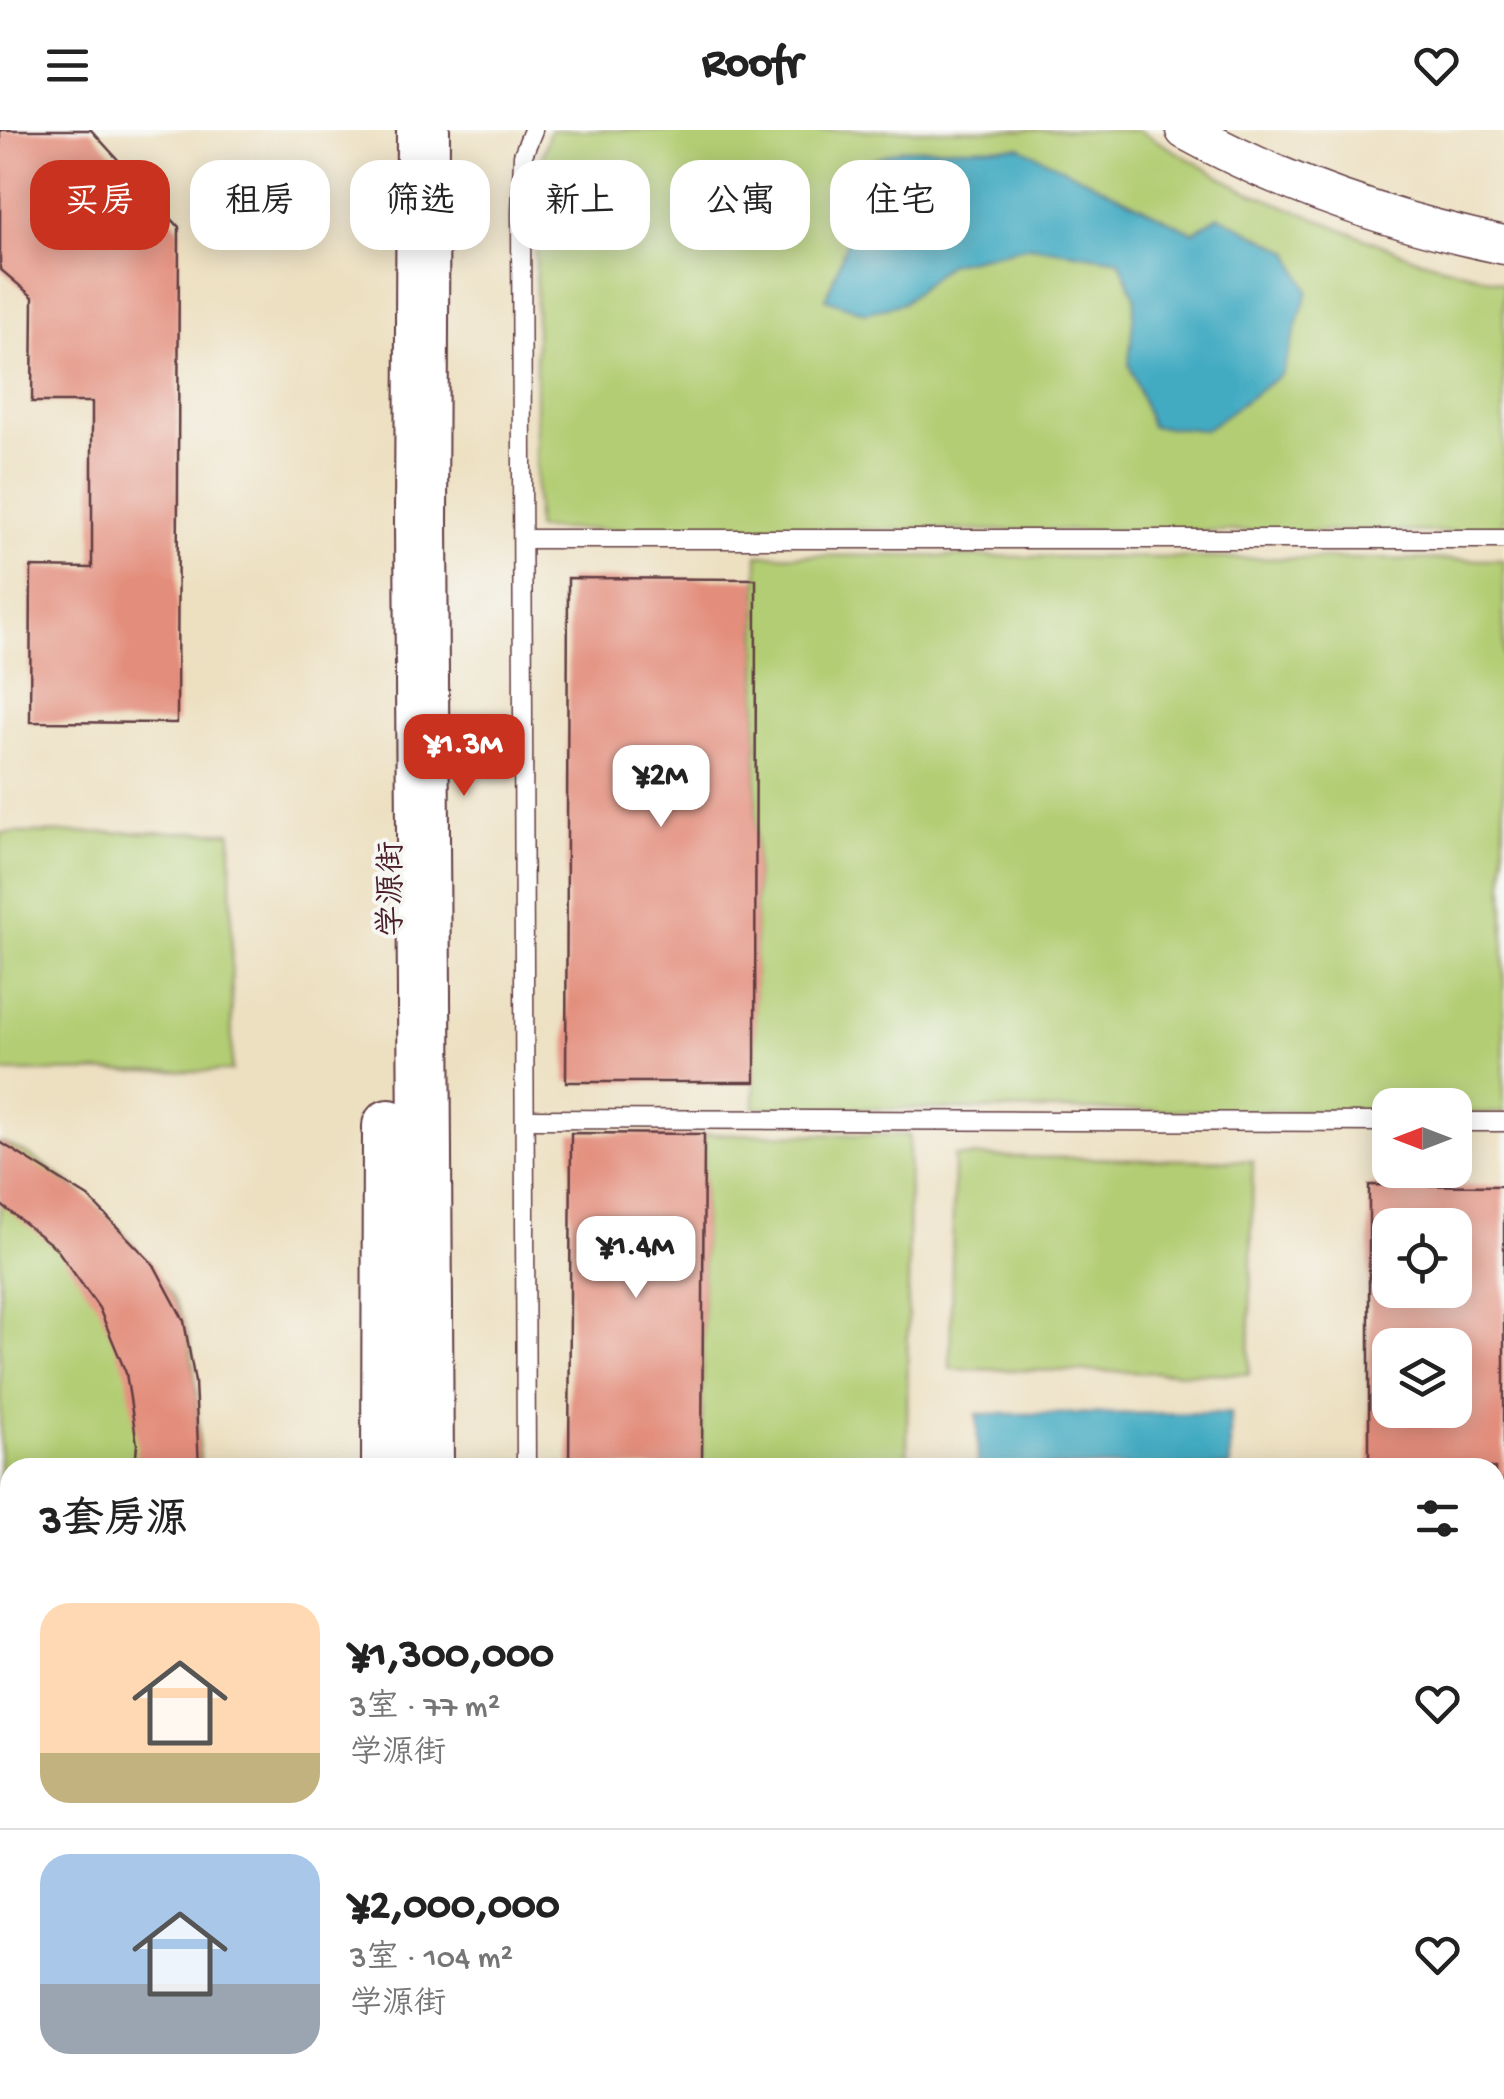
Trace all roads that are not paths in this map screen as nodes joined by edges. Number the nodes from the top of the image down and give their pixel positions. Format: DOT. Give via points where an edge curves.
graph roads {
  1 [pos="390,130"];
  2 [pos="423,130"];
  3 [pos="533,130"];
  4 [pos="1185,130"];
  5 [pos="1504,245"];
  6 [pos="523,539"];
  7 [pos="1504,539"];
  8 [pos="525,1119"];
  9 [pos="1372,1122"];
  10 [pos="1472,1122"];
  11 [pos="1504,1122"];
  12 [pos="388,1458"];
  13 [pos="427,1458"];
  14 [pos="526,1458"];
  1 -- 12 [label="main road, 学源街"];
  2 -- 13 [label="main road"];
  3 -- 6 [label="lane" via="523,155 521,212"];
  4 -- 5 [label="street" via="1248,165 1398,220"];
  6 -- 7 [label="lane"];
  6 -- 8 [label="lane"];
  8 -- 9 [label="lane"];
  8 -- 14 [label="lane"];
  10 -- 11 [label="lane"];
}
